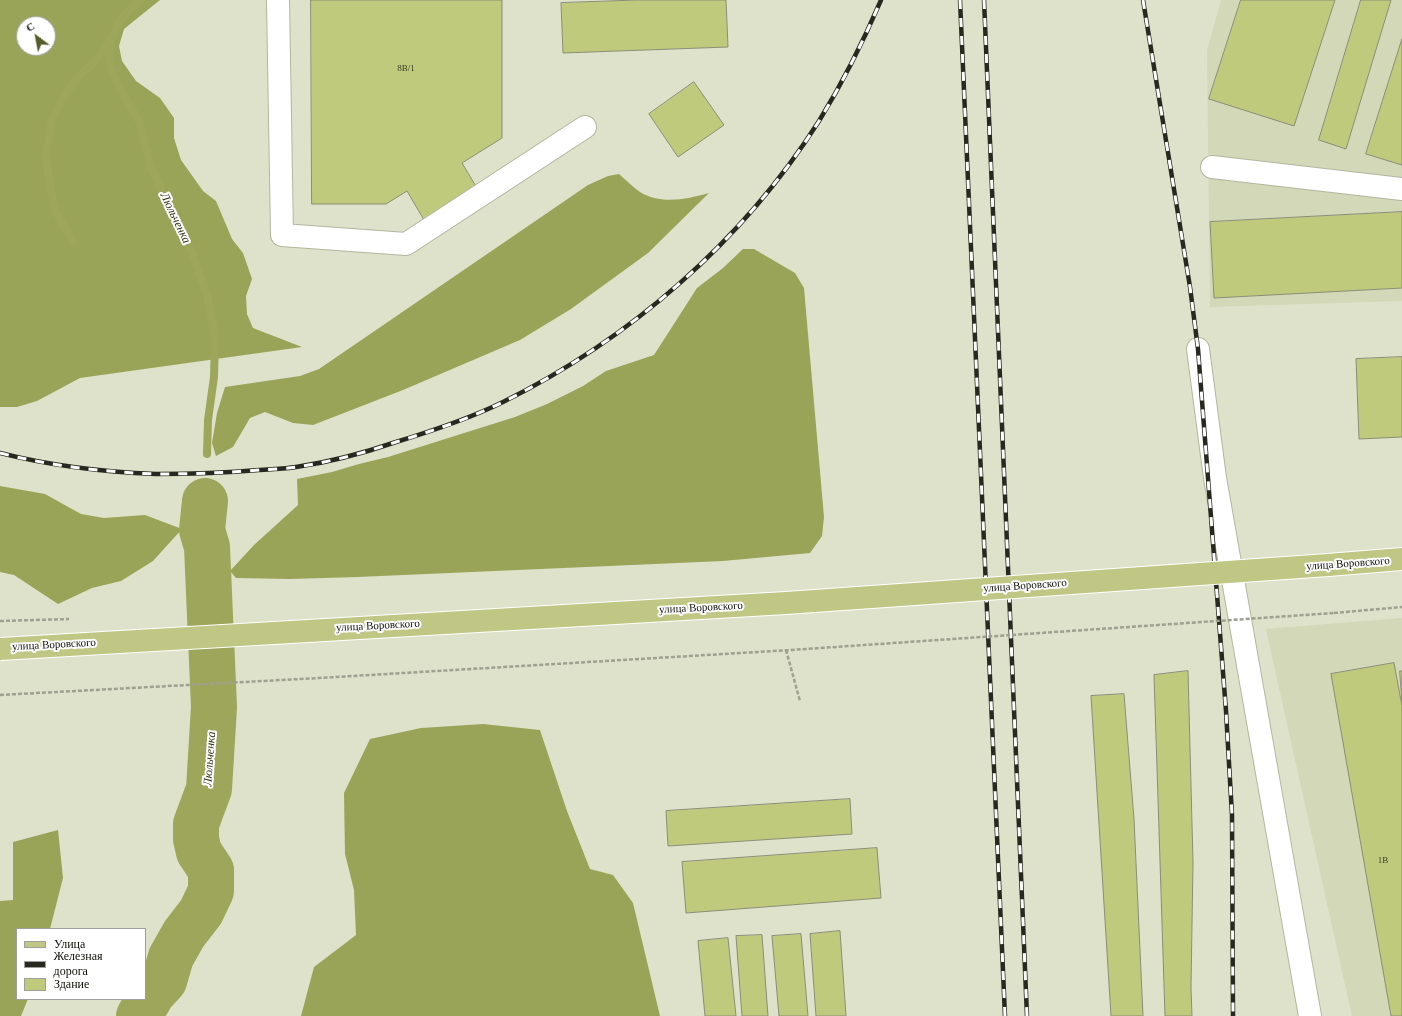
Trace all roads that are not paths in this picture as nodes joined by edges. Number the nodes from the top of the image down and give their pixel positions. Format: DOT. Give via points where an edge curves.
graph roads {
  1 [pos="278,0"];
  2 [pos="585,127"];
  3 [pos="1212,167"];
  4 [pos="1402,189"];
  5 [pos="1198,348"];
  6 [pos="1402,559"];
  7 [pos="0,649"];
  8 [pos="1310,1016"];
  1 -- 2 [label="street" via="282,235 406,244"];
  3 -- 4 [label="street"];
  5 -- 8 [label="street" via="1215,478"];
  6 -- 7 [label="main road, улица Воровского, bridge" via="786,602"];
}
